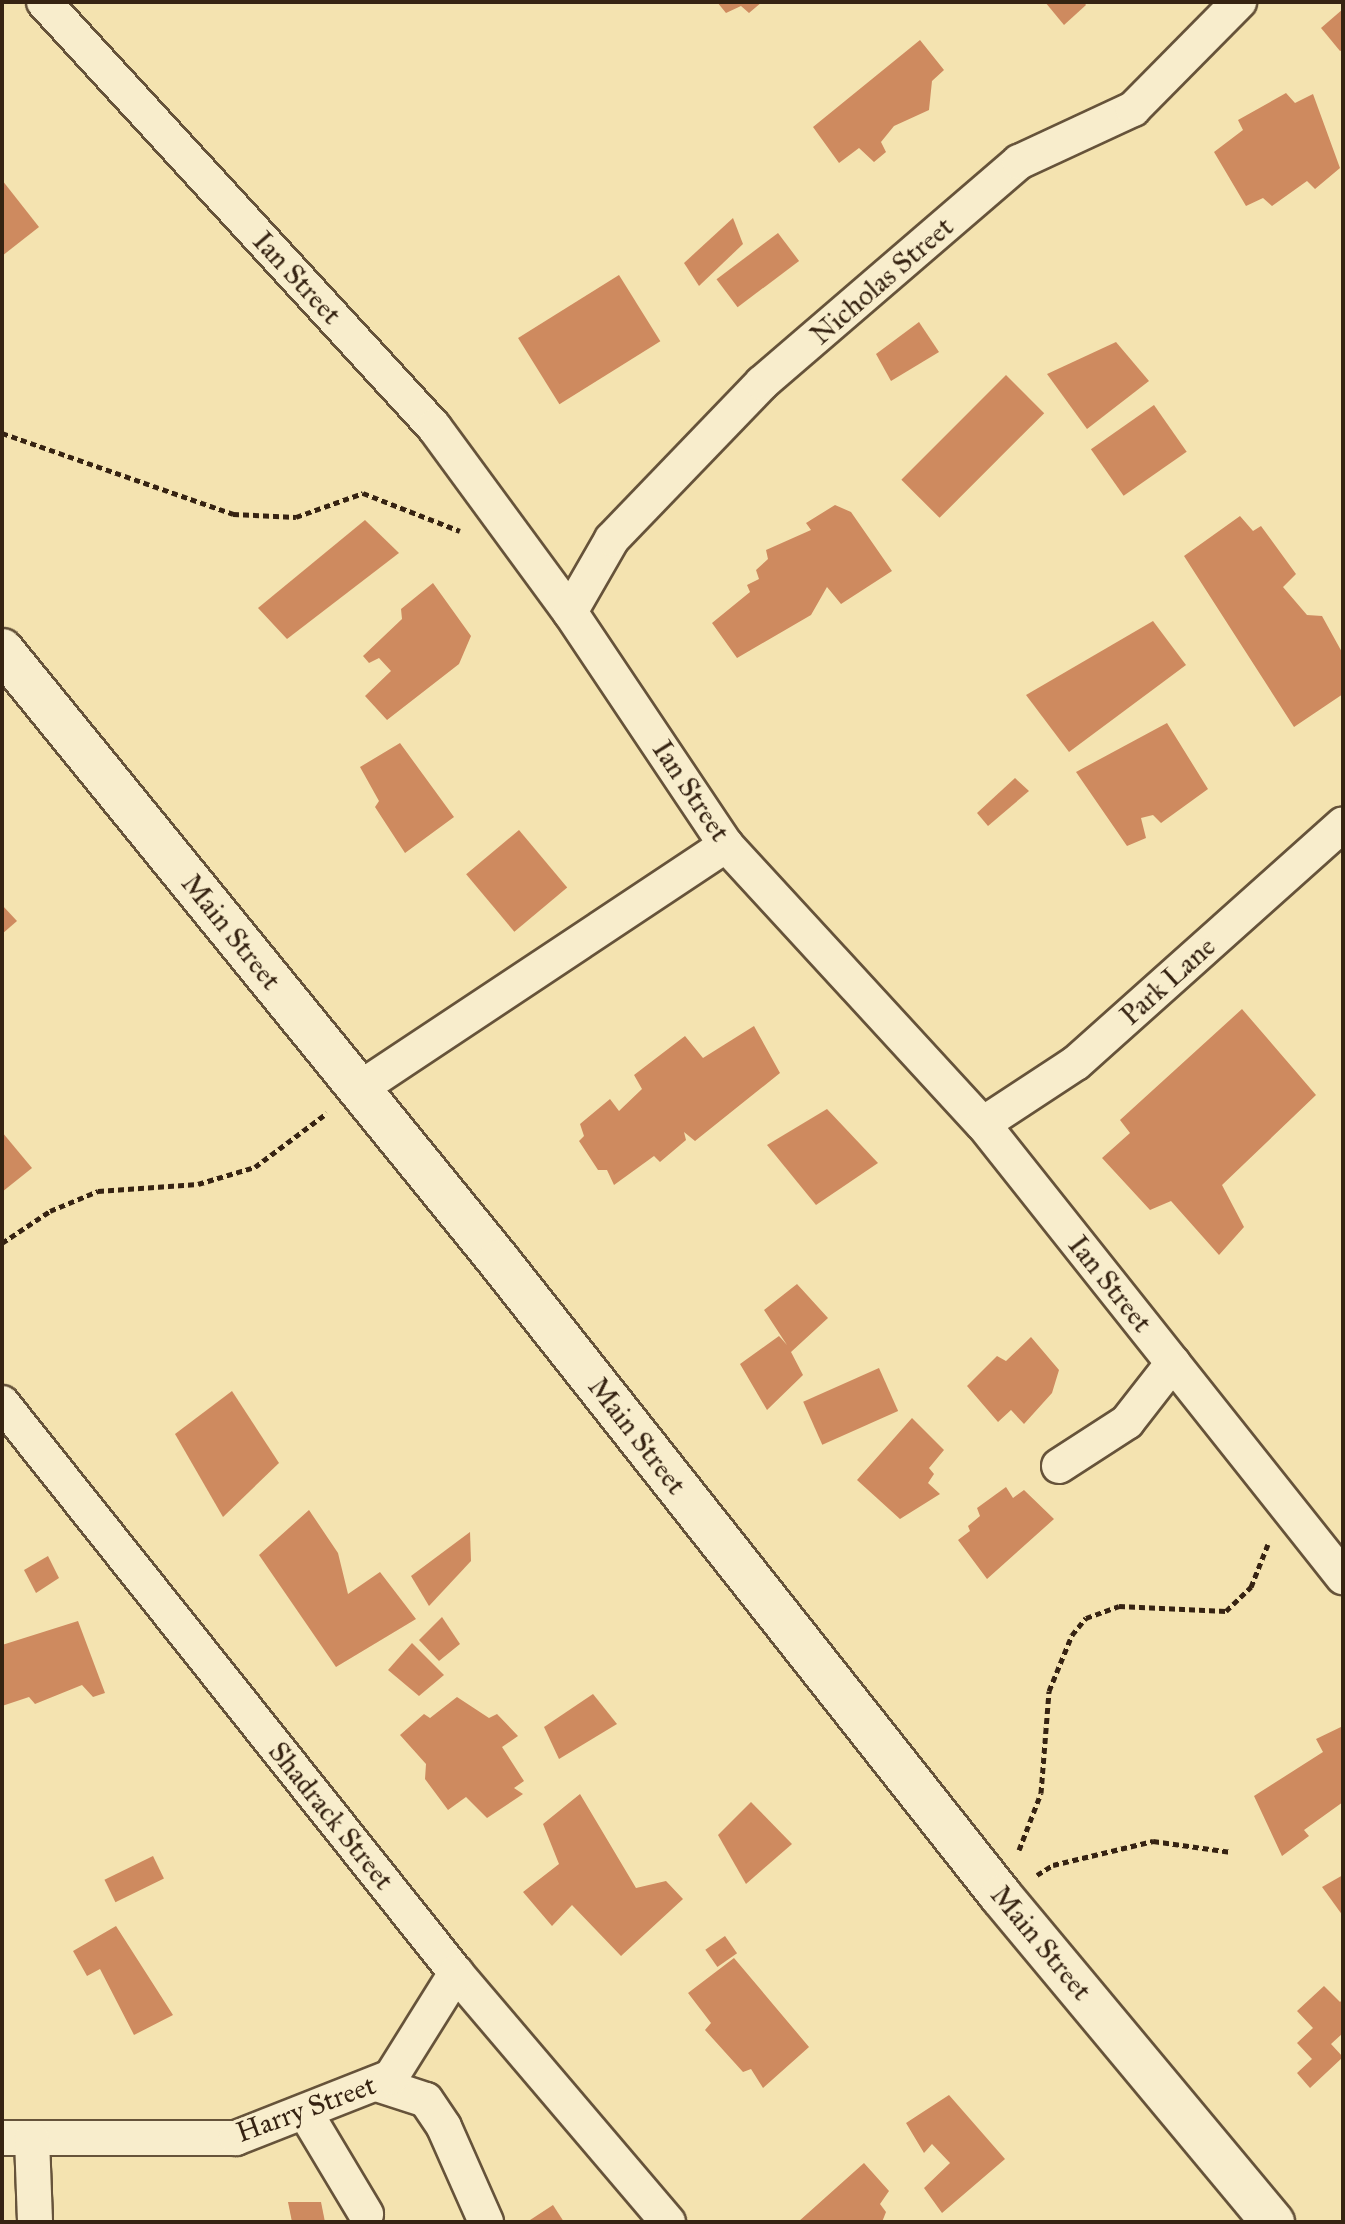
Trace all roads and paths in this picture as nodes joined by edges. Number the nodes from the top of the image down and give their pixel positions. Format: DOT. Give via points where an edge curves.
graph roads {
  1 [pos="44,2"];
  2 [pos="1239,2"];
  3 [pos="2,433"];
  4 [pos="532,560"];
  5 [pos="570,612"];
  6 [pos="2,650"];
  7 [pos="1343,824"];
  8 [pos="726,845"];
  9 [pos="359,1089"];
  10 [pos="983,1124"];
  11 [pos="2,1243"];
  12 [pos="1173,1363"];
  13 [pos="2,1403"];
  14 [pos="1059,1466"];
  15 [pos="1284,1503"];
  16 [pos="1343,1577"];
  17 [pos="1231,1852"];
  18 [pos="1001,1896"];
  19 [pos="456,1973"];
  20 [pos="380,2085"];
  21 [pos="305,2112"];
  22 [pos="17,2138"];
  23 [pos="366,2214"];
  24 [pos="35,2222"];
  25 [pos="486,2222"];
  26 [pos="668,2222"];
  27 [pos="1273,2222"];
  1 -- 4 [label="street, Ian Street" via="434,427"];
  2 -- 5 [label="street, Nicholas Street" via="1133,109 1019,162 762,383 612,539"];
  3 -- 4 [label="path" via="233,514 296,517 363,493"];
  4 -- 5 [label="street, Ian Street"];
  5 -- 8 [label="street, Ian Street"];
  6 -- 9 [label="street, Main Street"];
  7 -- 10 [label="street, Park Lane" via="1076,1063"];
  8 -- 9 [label="street"];
  8 -- 10 [label="street, Ian Street"];
  9 -- 11 [label="path" via="255,1167 198,1184 98,1191 50,1211"];
  9 -- 18 [label="street, Main Street"];
  10 -- 12 [label="street, Ian Street"];
  12 -- 14 [label="street" via="1127,1422"];
  12 -- 15 [label="street, Ian Street"];
  13 -- 19 [label="street, Shadrack Street"];
  15 -- 16 [label="street, Ian Street"];
  15 -- 18 [label="path" via="1251,1587 1226,1611 1119,1606 1086,1618 1072,1635 1049,1691 1041,1793"];
  17 -- 18 [label="path" via="1153,1841 1053,1865"];
  18 -- 27 [label="street, Main Street"];
  19 -- 20 [label="street, Harry Street" via="391,2077"];
  19 -- 26 [label="street, Shadrack Street"];
  20 -- 21 [label="street, Harry Street"];
  20 -- 25 [label="street" via="426,2100 444,2127"];
  21 -- 22 [label="street, Harry Street" via="236,2138"];
  21 -- 23 [label="street"];
  22 -- 24 [label="street"];
}
